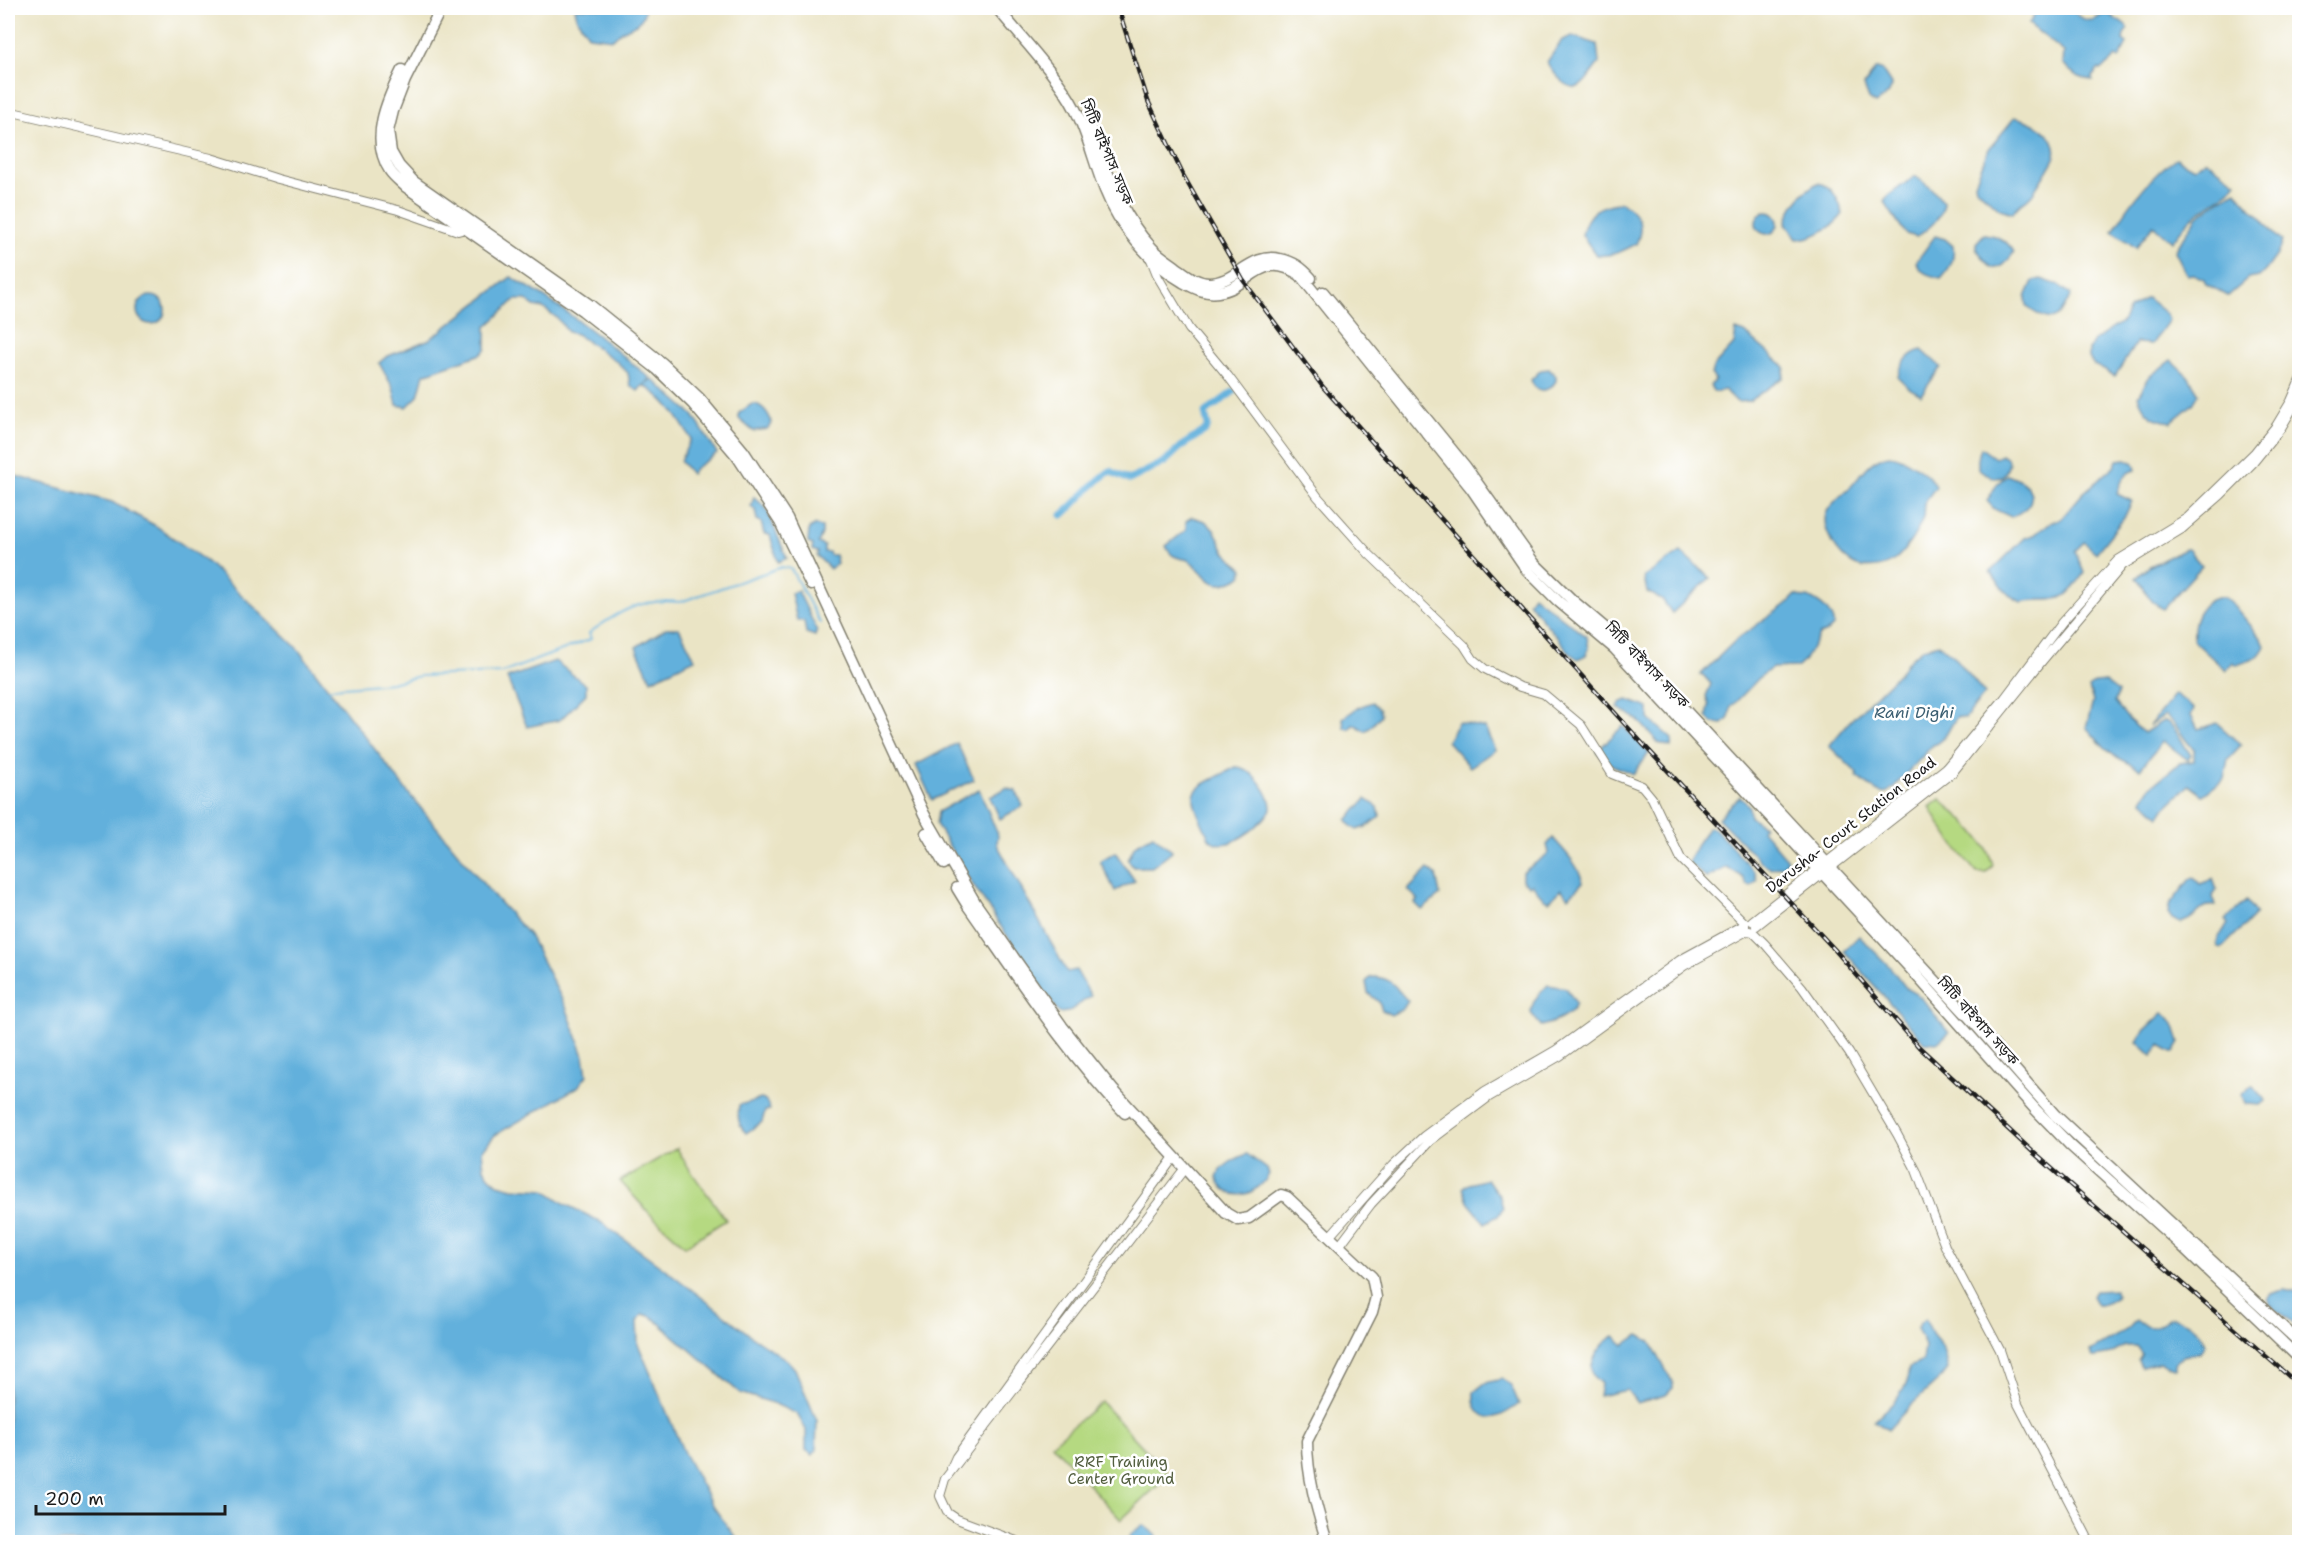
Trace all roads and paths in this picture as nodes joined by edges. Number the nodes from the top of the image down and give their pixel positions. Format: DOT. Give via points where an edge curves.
graph roads {
  1 [pos="433,8"];
  2 [pos="441,8"];
  3 [pos="997,8"];
  4 [pos="1004,8"];
  5 [pos="8,111"];
  6 [pos="468,226"];
  7 [pos="1149,254"];
  8 [pos="2300,380"];
  9 [pos="2300,396"];
  10 [pos="1825,868"];
  11 [pos="1750,926"];
  12 [pos="1173,1159"];
  13 [pos="1183,1170"];
  14 [pos="1329,1237"];
  15 [pos="1340,1245"];
  16 [pos="2300,1343"];
  17 [pos="2300,1359"];
  18 [pos="989,1417"];
  19 [pos="1307,1456"];
  20 [pos="975,1526"];
  21 [pos="1007,1542"];
  22 [pos="1019,1542"];
  23 [pos="1327,1542"];
  24 [pos="1334,1542"];
  25 [pos="2090,1542"];
  1 -- 6 [label="main road" via="386,106 380,129 382,151 390,172 406,188"];
  2 -- 6 [label="main road" via="405,80 388,131 391,152 399,166"];
  3 -- 7 [label="main road, সিটি বাইপাস সড়ক" via="1074,106 1116,214"];
  4 -- 10 [label="main road" via="1079,103 1123,209 1151,247 1187,275 1210,284 1265,258 1293,262 1300,267 1465,466 1534,563 1624,644"];
  5 -- 6 [label="street" via="211,159 398,210 458,231"];
  6 -- 12 [label="main road" via="590,305 662,363 699,398 744,452 787,518 924,814 975,904 1062,1026"];
  7 -- 10 [label="main road, সিটি বাইপাস সড়ক" via="1181,281 1211,293 1221,292 1265,267 1279,266 1300,275 1471,488 1527,570 1615,649"];
  7 -- 11 [label="street" via="1189,329 1325,505 1369,554 1464,645 1473,659 1503,680 1544,694 1581,725 1612,774 1642,786 1652,798 1681,859"];
  8 -- 10 [label="street, Darusha- Court Station Road" via="2276,426 2255,452 2187,518 2118,560 2062,622 1946,768"];
  9 -- 10 [label="street, Darusha- Court Station Road" via="2281,428 2221,495 2182,529 2117,571 1953,772"];
  10 -- 11 [label="street, Darusha- Court Station Road"];
  10 -- 16 [label="main road" via="2066,1127"];
  10 -- 17 [label="main road, সিটি বাইপাস সড়ক" via="2071,1146"];
  11 -- 14 [label="street, Darusha- Court Station Road" via="1680,960 1556,1050 1485,1091 1424,1136"];
  11 -- 15 [label="street, Darusha- Court Station Road" via="1684,966 1560,1056 1489,1097 1430,1141 1371,1204"];
  11 -- 25 [label="street" via="1802,987 1849,1053 1897,1134 1916,1170 1945,1246 2000,1350 2018,1404"];
  12 -- 13 [label="main road"];
  12 -- 18 [label="street"];
  13 -- 14 [label="main road" via="1238,1220 1249,1218 1281,1196 1287,1197"];
  13 -- 18 [label="street"];
  14 -- 15 [label="main road"];
  15 -- 19 [label="main road" via="1372,1277 1376,1297 1306,1441"];
  18 -- 20 [label="street" via="945,1479 940,1496 943,1506 955,1518"];
  19 -- 23 [label="main road"];
  19 -- 24 [label="main road"];
  20 -- 21 [label="street"];
  20 -- 22 [label="street"];
}
